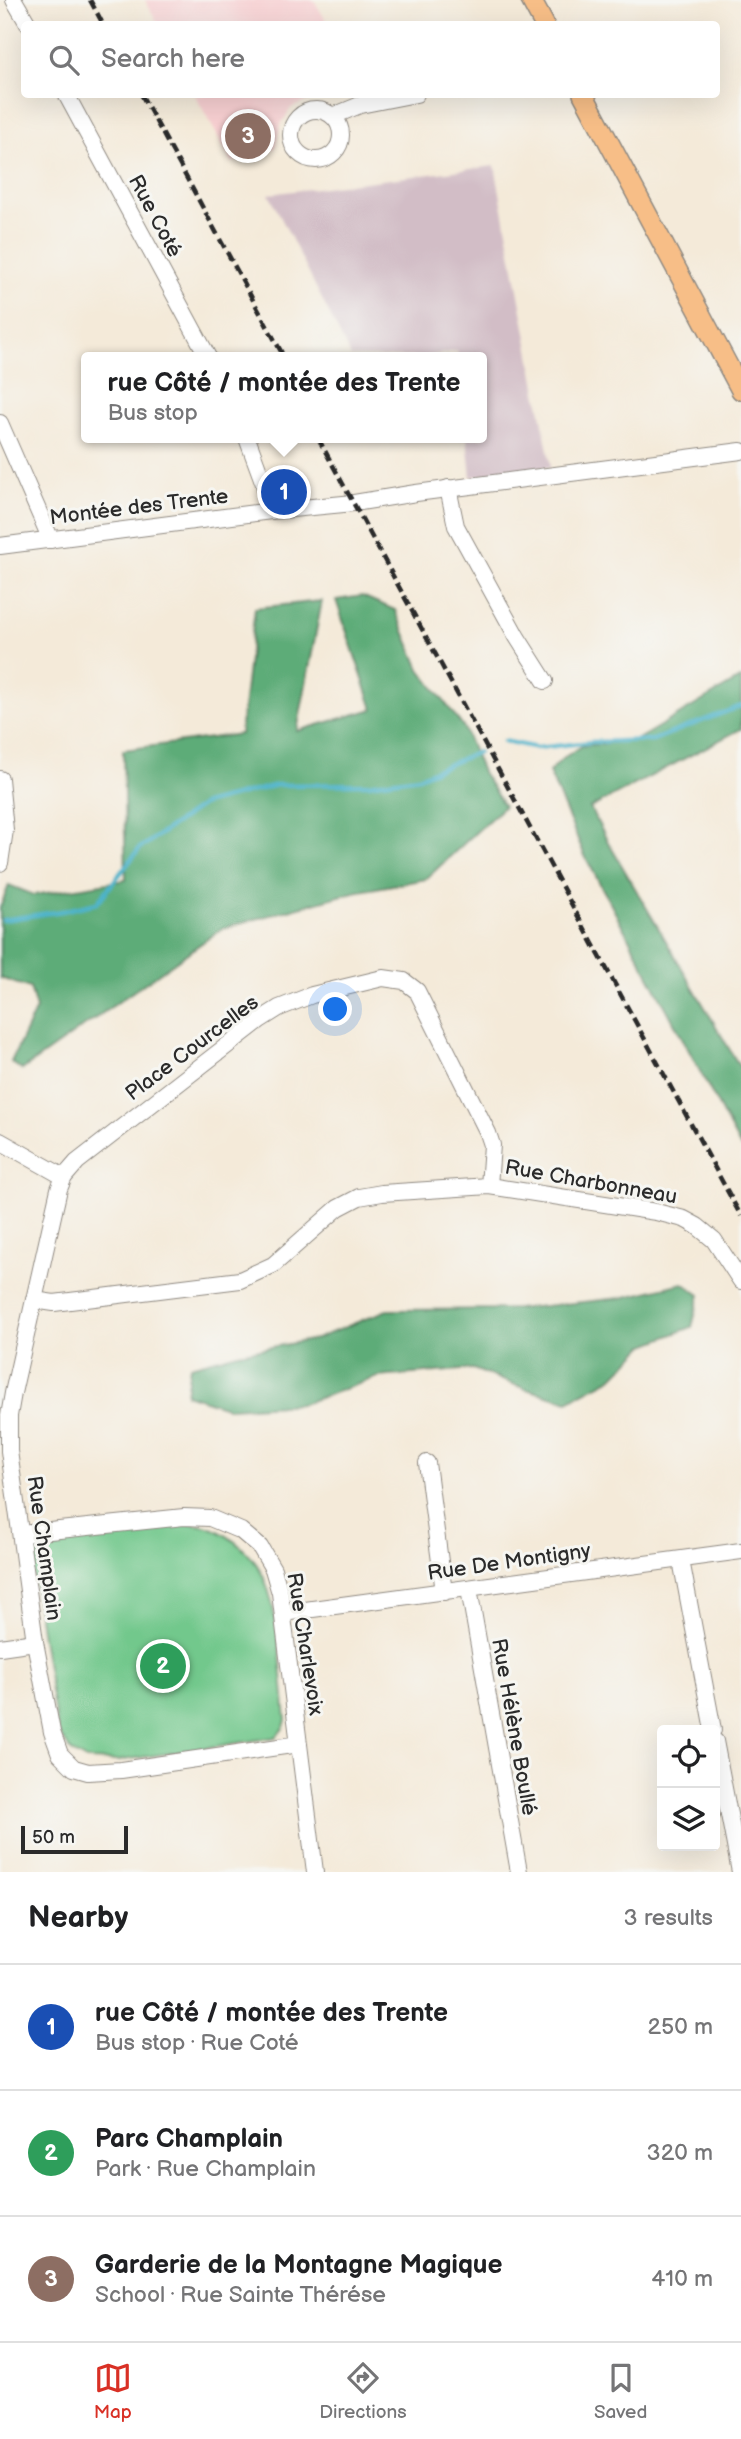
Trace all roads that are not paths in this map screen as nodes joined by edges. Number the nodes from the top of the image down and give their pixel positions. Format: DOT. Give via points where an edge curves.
graph roads {
  1 [pos="15,0"];
  2 [pos="531,0"];
  3 [pos="26,21"];
  4 [pos="542,21"];
  5 [pos="68,98"];
  6 [pos="396,98"];
  7 [pos="585,98"];
  8 [pos="333,116"];
  9 [pos="205,352"];
  10 [pos="741,390"];
  11 [pos="0,422"];
  12 [pos="249,443"];
  13 [pos="741,451"];
  14 [pos="448,488"];
  15 [pos="271,511"];
  16 [pos="51,540"];
  17 [pos="0,546"];
  18 [pos="545,681"];
  19 [pos="0,779"];
  20 [pos="0,863"];
  21 [pos="0,1141"];
  22 [pos="64,1177"];
  23 [pos="489,1186"];
  24 [pos="741,1282"];
  25 [pos="34,1300"];
  26 [pos="427,1463"];
  27 [pos="20,1534"];
  28 [pos="741,1551"];
  29 [pos="681,1560"];
  30 [pos="469,1589"];
  31 [pos="444,1592"];
  32 [pos="283,1613"];
  33 [pos="35,1642"];
  34 [pos="0,1647"];
  35 [pos="712,1725"];
  36 [pos="299,1744"];
  37 [pos="720,1767"];
  38 [pos="315,1872"];
  39 [pos="519,1872"];
  40 [pos="740,1872"];
  1 -- 3 [label="street"];
  2 -- 4 [label="main road"];
  5 -- 9 [label="street, Rue Coté"];
  6 -- 8 [label="street"];
  7 -- 10 [label="main road"];
  11 -- 16 [label="street"];
  12 -- 15 [label="street"];
  13 -- 14 [label="street, Montée des Trente"];
  14 -- 15 [label="street, Montée des Trente"];
  14 -- 18 [label="street" via="456,526"];
  15 -- 16 [label="street, Montée des Trente"];
  16 -- 17 [label="street, Montée des Trente"];
  19 -- 20 [label="street" via="5,830"];
  21 -- 22 [label="street"];
  22 -- 23 [label="street, Place Courcelles" via="77,1162 270,1014 312,995 389,977 417,991 488,1133 492,1146"];
  22 -- 25 [label="street, Rue Champlain"];
  23 -- 24 [label="street, Rue Charbonneau" via="684,1219 714,1240"];
  23 -- 25 [label="street" via="359,1197 338,1208 273,1265 240,1280 54,1304"];
  25 -- 27 [label="street, Rue Champlain" via="9,1427"];
  26 -- 31 [label="street"];
  27 -- 32 [label="street, Rue Charlevoix" via="184,1517 218,1520 248,1536 265,1554 276,1577"];
  27 -- 33 [label="street, Rue Champlain"];
  28 -- 29 [label="street, Rue De Montigny"];
  29 -- 30 [label="street, Rue De Montigny"];
  29 -- 35 [label="street"];
  30 -- 31 [label="street, Rue De Montigny"];
  30 -- 39 [label="street, Rue Hélène Boullé"];
  31 -- 32 [label="street, Rue De Montigny"];
  32 -- 36 [label="street, Rue Charlevoix"];
  33 -- 34 [label="street"];
  33 -- 36 [label="street, Rue Champlain" via="52,1732 63,1758 78,1770 121,1770"];
  36 -- 38 [label="street, Rue Charlevoix"];
  37 -- 40 [label="street"];
}
